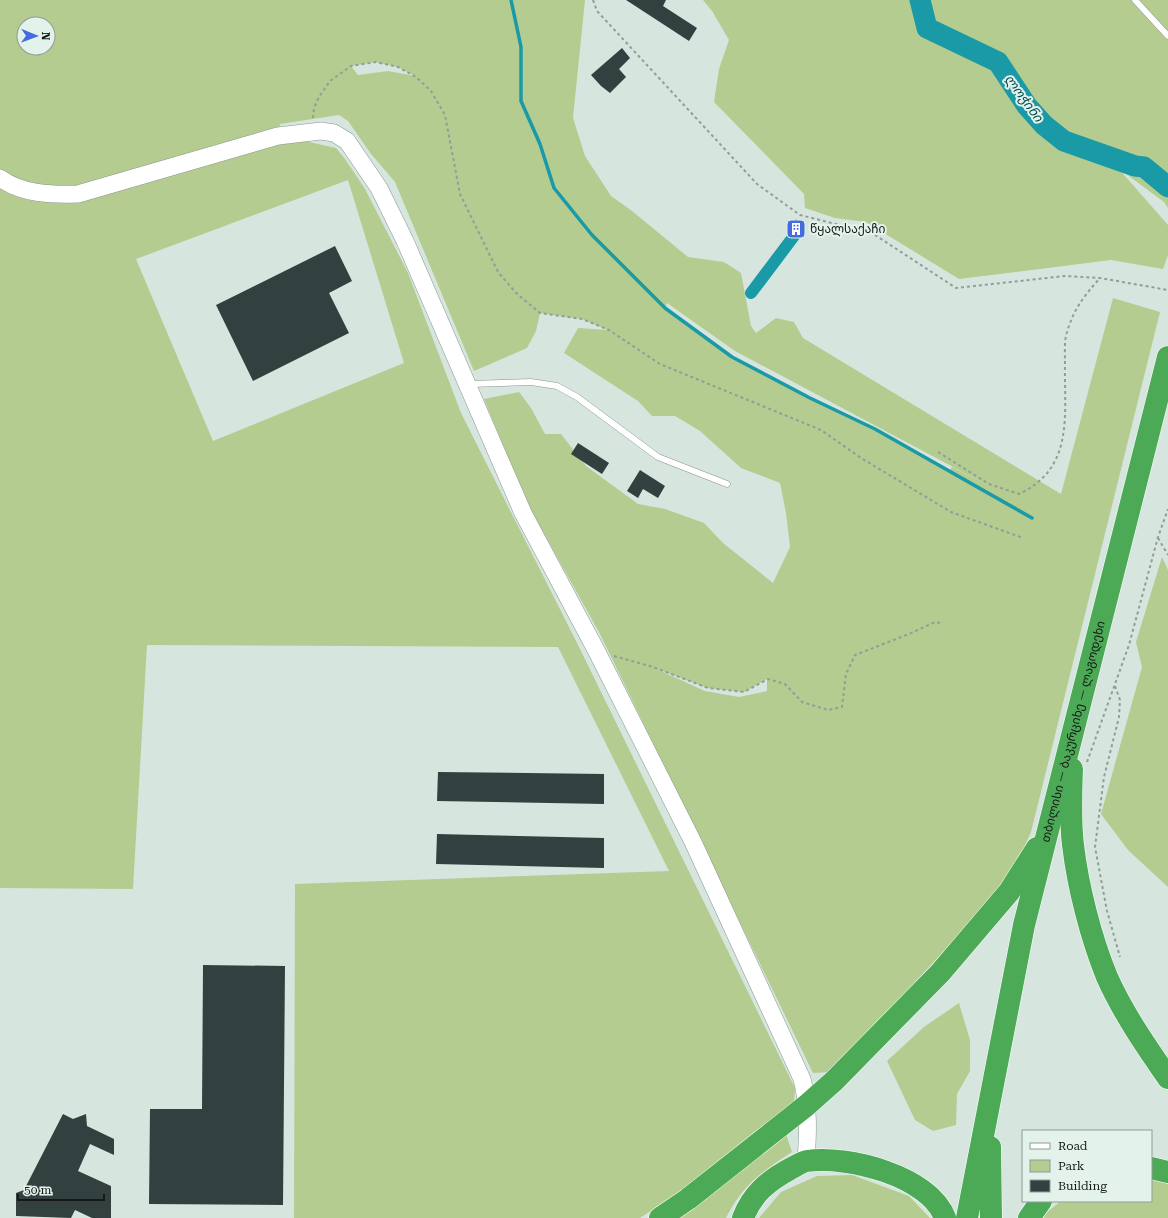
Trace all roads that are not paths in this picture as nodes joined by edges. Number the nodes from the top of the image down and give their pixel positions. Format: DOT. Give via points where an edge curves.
graph roads {
  1 [pos="1135,0"];
  2 [pos="1168,36"];
  3 [pos="0,178"];
  4 [pos="1168,357"];
  5 [pos="468,384"];
  6 [pos="727,484"];
  7 [pos="1073,732"];
  8 [pos="1046,833"];
  9 [pos="1168,1078"];
  10 [pos="802,1079"];
  11 [pos="834,1081"];
  12 [pos="807,1105"];
  13 [pos="989,1109"];
  14 [pos="806,1161"];
  15 [pos="1152,1168"];
  16 [pos="1168,1172"];
  17 [pos="1039,1202"];
  18 [pos="660,1218"];
  19 [pos="743,1218"];
  20 [pos="945,1218"];
  21 [pos="967,1218"];
  22 [pos="991,1218"];
  23 [pos="1028,1218"];
  1 -- 2 [label="lane"];
  3 -- 5 [label="street" via="34,193 78,194 256,141 321,130 334,134 347,142 379,188"];
  4 -- 7 [label="highway, თბილისი — ბაკურციხე — ლაგოდეხი"];
  5 -- 6 [label="lane" via="531,382 557,386 577,397 658,457"];
  5 -- 10 [label="street" via="523,513 693,842"];
  7 -- 8 [label="highway, თბილისი — ბაკურციხე — ლაგოდეხი"];
  7 -- 9 [label="highway" via="1073,845 1093,932 1107,976 1127,1016"];
  8 -- 11 [label="highway" via="1009,892 940,973"];
  8 -- 13 [label="highway, თბილისი — ბაკურციხე — ლაგოდეხი" via="1024,925"];
  10 -- 11 [label="street" via="818,1084"];
  10 -- 12 [label="street"];
  11 -- 12 [label="highway"];
  12 -- 14 [label="street"];
  12 -- 18 [label="highway" via="688,1200"];
  13 -- 21 [label="highway, თბილისი — ბაკურციხე — ლაგოდეხი"];
  13 -- 22 [label="highway, თბილისი — ბაკურციხე — ლაგოდეხი"];
  14 -- 19 [label="highway" via="770,1181 756,1195"];
  14 -- 20 [label="highway" via="845,1162 868,1166 905,1179 930,1196 942,1209"];
  15 -- 16 [label="highway"];
  17 -- 23 [label="highway"];
}
